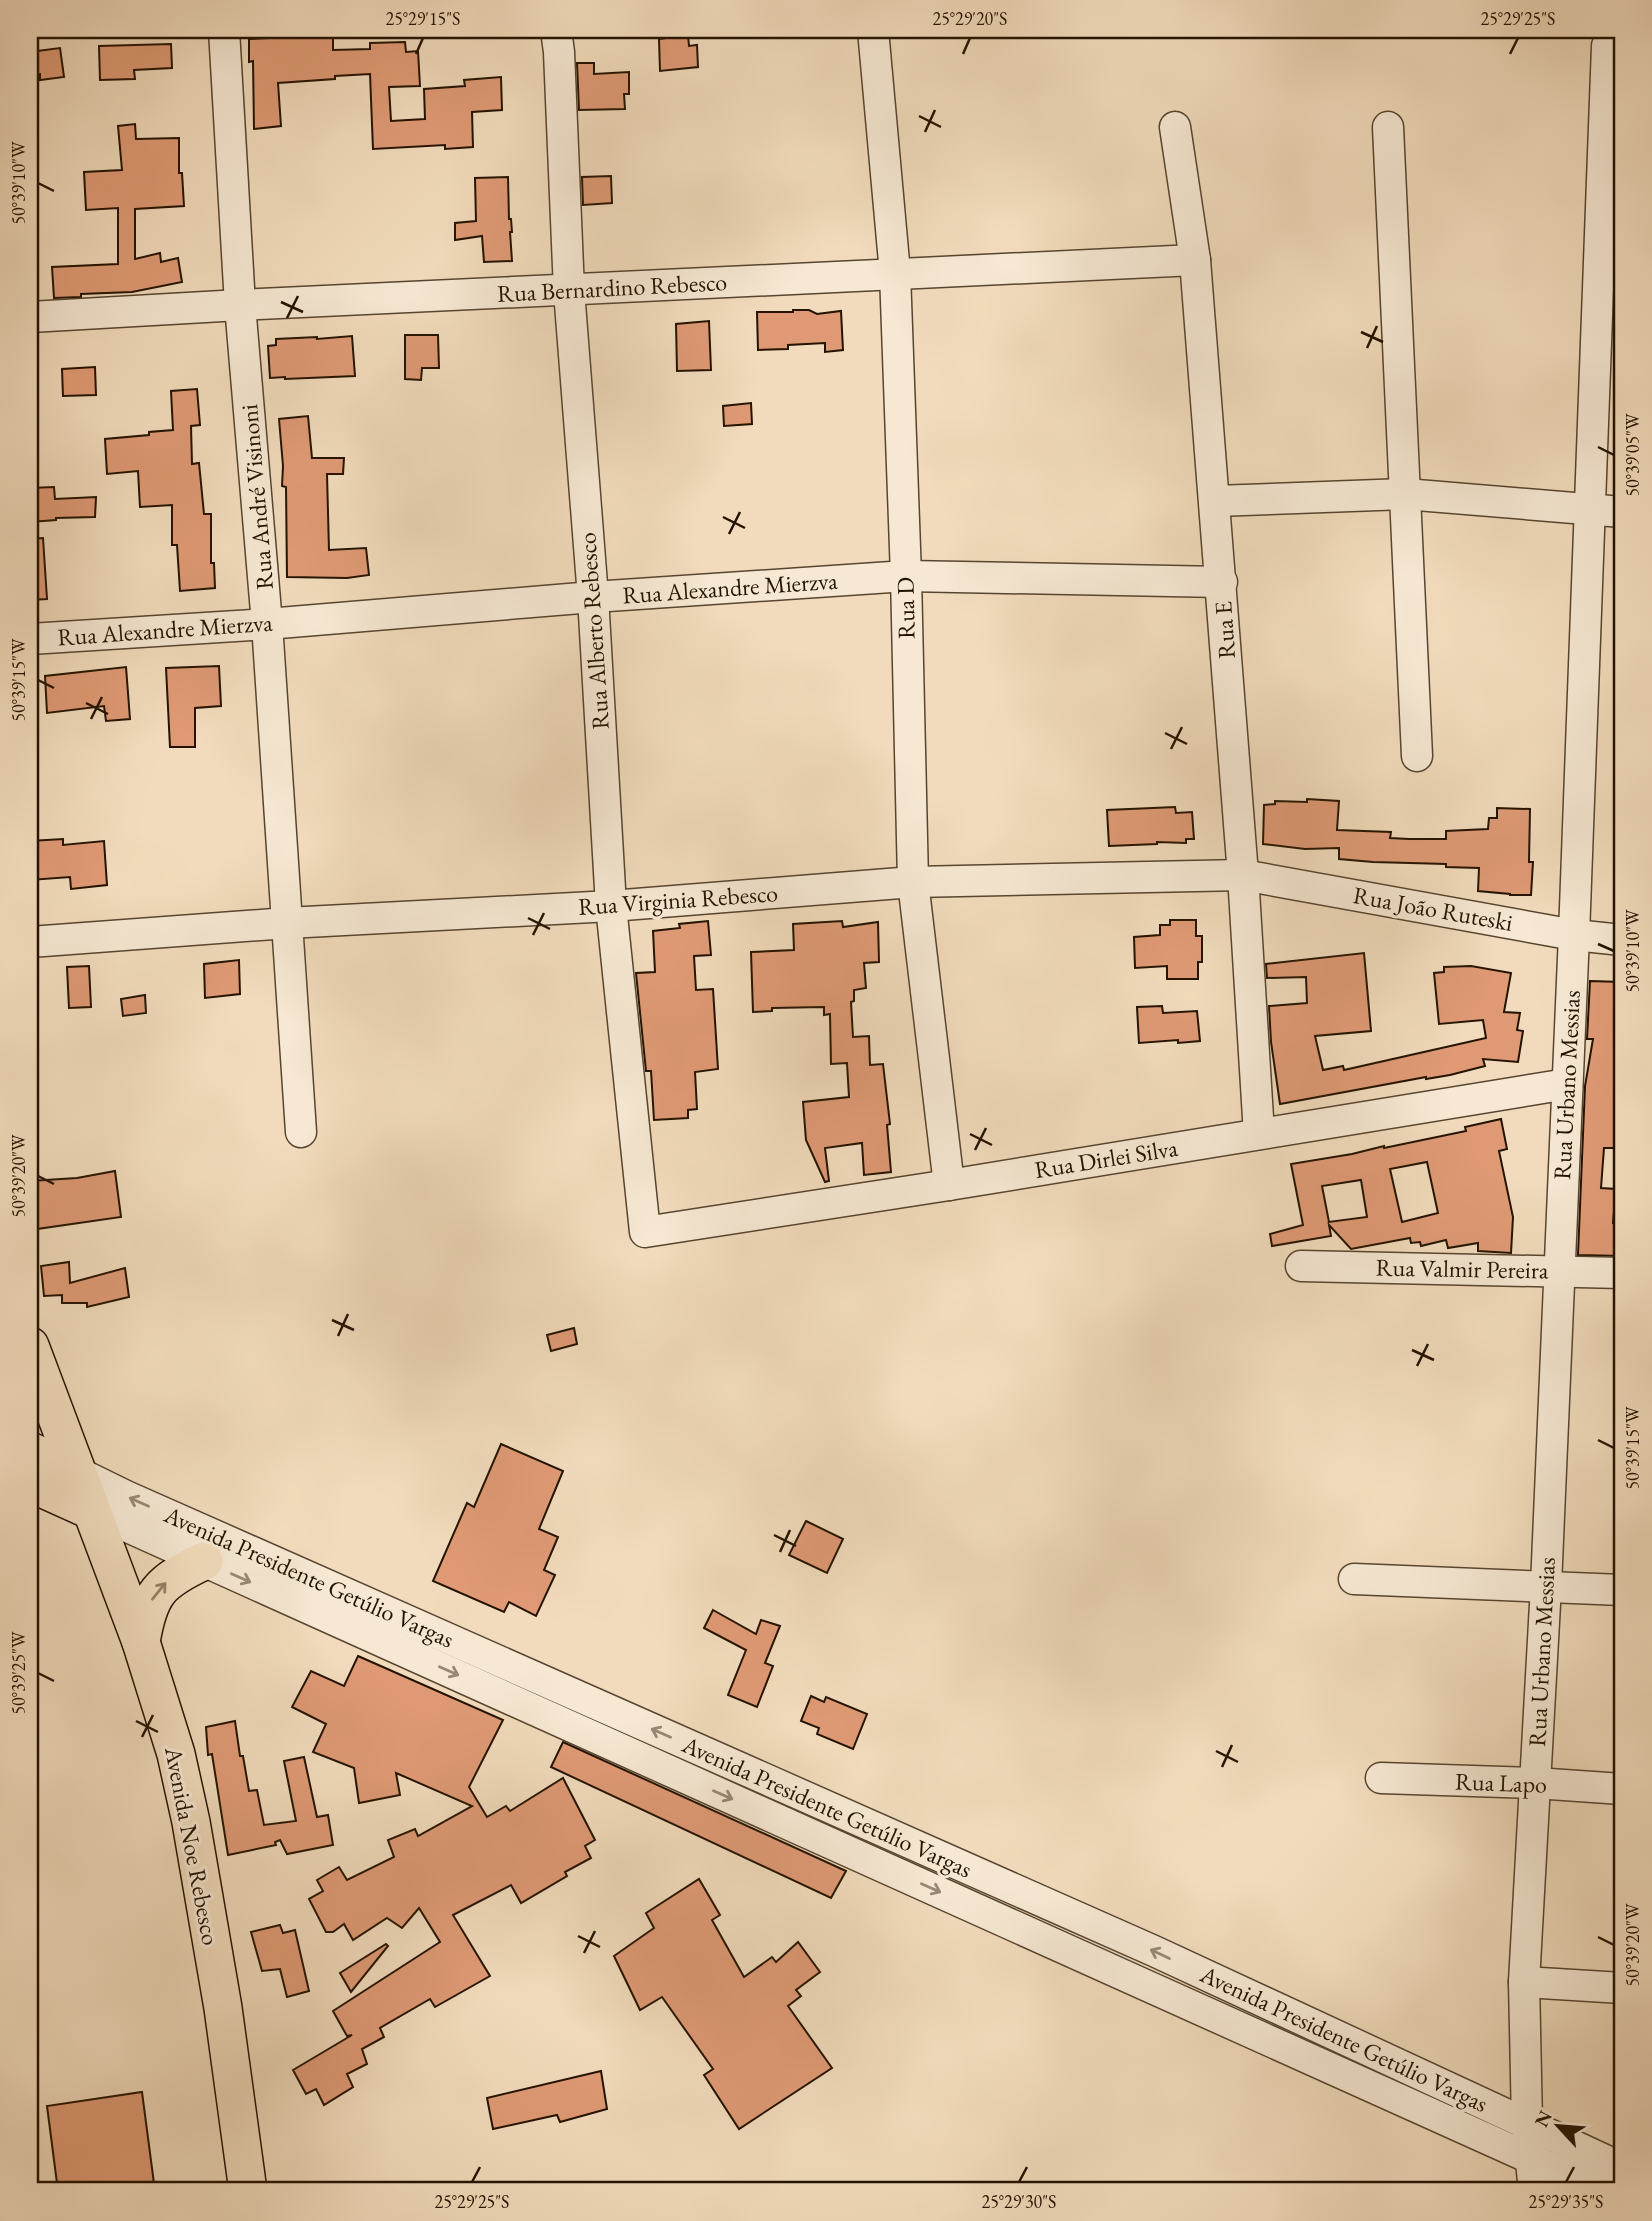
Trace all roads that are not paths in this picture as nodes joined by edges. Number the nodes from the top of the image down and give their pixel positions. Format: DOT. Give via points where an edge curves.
graph roads {
  1 [pos="224,30"];
  2 [pos="556,30"];
  3 [pos="873,30"];
  4 [pos="1607,47"];
  5 [pos="1175,127"];
  6 [pos="1388,127"];
  7 [pos="1195,260"];
  8 [pos="895,273"];
  9 [pos="569,290"];
  10 [pos="240,304"];
  11 [pos="30,317"];
  12 [pos="1405,494"];
  13 [pos="1215,501"];
  14 [pos="1588,510"];
  15 [pos="1622,512"];
  16 [pos="906,576"];
  17 [pos="1222,582"];
  18 [pos="593,597"];
  19 [pos="267,624"];
  20 [pos="30,639"];
  21 [pos="1417,755"];
  22 [pos="1243,875"];
  23 [pos="913,882"];
  24 [pos="611,906"];
  25 [pos="287,923"];
  26 [pos="1574,935"];
  27 [pos="1622,940"];
  28 [pos="30,942"];
  29 [pos="1567,1084"];
  30 [pos="301,1132"];
  31 [pos="1259,1134"];
  32 [pos="949,1185"];
  33 [pos="645,1232"];
  34 [pos="1301,1266"];
  35 [pos="1559,1272"];
  36 [pos="1622,1273"];
  37 [pos="30,1346"];
  38 [pos="30,1451"];
  39 [pos="77,1472"];
  40 [pos="30,1483"];
  41 [pos="90,1510"];
  42 [pos="204,1561"];
  43 [pos="1354,1579"];
  44 [pos="1546,1586"];
  45 [pos="1622,1590"];
  46 [pos="141,1642"];
  47 [pos="510,1666"];
  48 [pos="498,1693"];
  49 [pos="1381,1778"];
  50 [pos="1535,1783"];
  51 [pos="1622,1789"];
  52 [pos="1524,1982"];
  53 [pos="1622,1988"];
  54 [pos="1527,2123"];
  55 [pos="1531,2159"];
  56 [pos="1622,2168"];
  57 [pos="248,2191"];
  58 [pos="1534,2191"];
  59 [pos="1603,2191"];
  1 -- 10 [label="street, Rua André Visinoni"];
  2 -- 9 [label="street, Rua Alberto Rebesco"];
  3 -- 8 [label="street, Rua D"];
  4 -- 14 [label="street, Rua Urbano Messias"];
  5 -- 7 [label="street, Rua E"];
  6 -- 12 [label="street"];
  7 -- 8 [label="street, Rua Bernardino Rebesco"];
  7 -- 13 [label="street, Rua E"];
  8 -- 9 [label="street, Rua Bernardino Rebesco"];
  8 -- 16 [label="street, Rua D"];
  9 -- 10 [label="street, Rua Bernardino Rebesco"];
  9 -- 18 [label="street, Rua Alberto Rebesco"];
  10 -- 11 [label="street, Rua Bernardino Rebesco"];
  10 -- 19 [label="street, Rua André Visinoni"];
  12 -- 13 [label="street"];
  12 -- 14 [label="street"];
  12 -- 21 [label="street"];
  13 -- 17 [label="street, Rua E"];
  14 -- 15 [label="street"];
  14 -- 26 [label="street, Rua Urbano Messias"];
  16 -- 17 [label="street, Rua Alexandre Mierzva"];
  16 -- 18 [label="street, Rua Alexandre Mierzva"];
  16 -- 23 [label="street, Rua D"];
  17 -- 22 [label="street, Rua E"];
  18 -- 19 [label="street, Rua Alexandre Mierzva"];
  18 -- 24 [label="street, Rua Alberto Rebesco"];
  19 -- 20 [label="street, Rua Alexandre Mierzva"];
  19 -- 25 [label="street, Rua André Visinoni"];
  22 -- 23 [label="street, Rua Virginia Rebesco"];
  22 -- 26 [label="street, Rua João Ruteski"];
  22 -- 31 [label="street, Rua E"];
  23 -- 24 [label="street, Rua Virginia Rebesco"];
  23 -- 32 [label="street, Rua D"];
  24 -- 25 [label="street, Rua Virginia Rebesco"];
  24 -- 33 [label="street, Rua Alberto Rebesco"];
  25 -- 28 [label="street, Rua Virginia Rebesco"];
  25 -- 30 [label="street, Rua André Visinoni"];
  26 -- 27 [label="street, Rua João Ruteski"];
  26 -- 29 [label="street, Rua Urbano Messias"];
  29 -- 31 [label="street, Rua Dirlei Silva"];
  29 -- 35 [label="street, Rua Urbano Messias"];
  31 -- 32 [label="street, Rua Dirlei Silva"];
  32 -- 33 [label="street, Rua Dirlei Silva"];
  34 -- 35 [label="street, Rua Valmir Pereira"];
  35 -- 36 [label="street, Rua Valmir Pereira"];
  35 -- 44 [label="street, Rua Urbano Messias"];
  37 -- 39 [label="main road, Avenida Noe Rebesco"];
  38 -- 39 [label="main road, Avenida Presidente Getúlio Vargas"];
  39 -- 41 [label="main road, Avenida Noe Rebesco"];
  47 -- 39 [label="street, Avenida Presidente Getúlio Vargas, one-way"];
  40 -- 41 [label="main road, Avenida Presidente Getúlio Vargas"];
  41 -- 42 [label="street, Avenida Presidente Getúlio Vargas"];
  41 -- 46 [label="main road, Avenida Noe Rebesco"];
  46 -- 42 [label="main road, one-way" via="152,1599 178,1573"];
  42 -- 48 [label="street, Avenida Presidente Getúlio Vargas, one-way"];
  43 -- 44 [label="street"];
  44 -- 45 [label="street"];
  44 -- 50 [label="street, Rua Urbano Messias"];
  46 -- 57 [label="main road, Avenida Noe Rebesco" via="176,1754 191,1822"];
  47 -- 48 [label="street"];
  54 -- 47 [label="street, Avenida Presidente Getúlio Vargas, one-way" via="1154,1951"];
  48 -- 55 [label="street, Avenida Presidente Getúlio Vargas, one-way"];
  49 -- 50 [label="street, Rua Lapo"];
  50 -- 51 [label="street, Rua Lapo"];
  50 -- 52 [label="street, Rua Urbano Messias"];
  52 -- 53 [label="street"];
  52 -- 54 [label="street, Rua Urbano Messias"];
  54 -- 55 [label="street, Rua Urbano Messias"];
  54 -- 56 [label="street, Avenida Presidente Getúlio Vargas"];
  55 -- 58 [label="street, Rua Urbano Messias"];
  55 -- 59 [label="street, Avenida Presidente Getúlio Vargas"];
}
